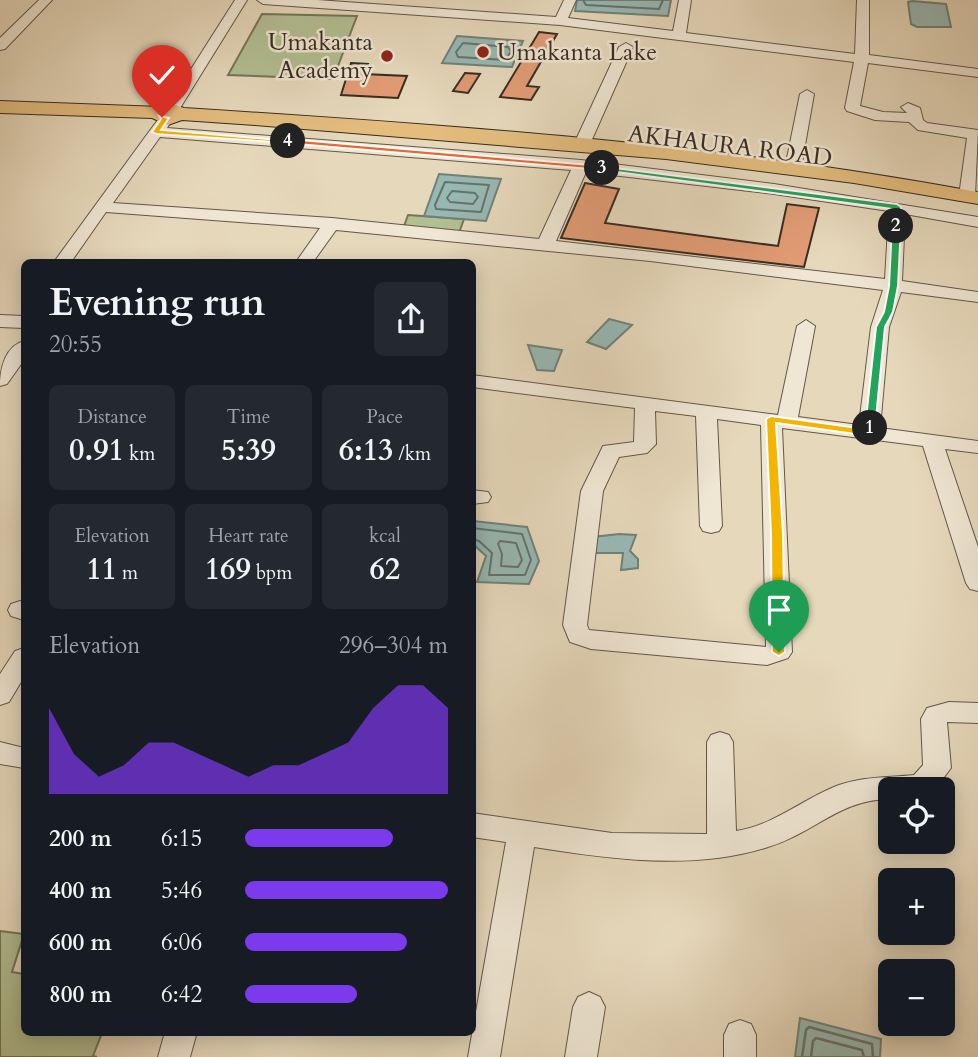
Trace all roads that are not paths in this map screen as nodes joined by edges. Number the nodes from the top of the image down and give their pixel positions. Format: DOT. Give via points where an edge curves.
graph roads {
  1 [pos="241,0"];
  2 [pos="263,0"];
  3 [pos="570,0"];
  4 [pos="685,0"];
  5 [pos="863,0"];
  6 [pos="44,1"];
  7 [pos="315,1"];
  8 [pos="60,3"];
  9 [pos="364,3"];
  10 [pos="560,20"];
  11 [pos="679,34"];
  12 [pos="1,45"];
  13 [pos="626,47"];
  14 [pos="862,58"];
  15 [pos="978,73"];
  16 [pos="807,94"];
  17 [pos="0,107"];
  18 [pos="167,117"];
  19 [pos="977,135"];
  20 [pos="474,136"];
  21 [pos="582,155"];
  22 [pos="795,171"];
  23 [pos="975,202"];
  24 [pos="101,207"];
  25 [pos="897,207"];
  26 [pos="978,222"];
  27 [pos="332,223"];
  28 [pos="546,243"];
  29 [pos="64,259"];
  30 [pos="306,259"];
  31 [pos="893,286"];
  32 [pos="978,297"];
  33 [pos="0,321"];
  34 [pos="21,323"];
  35 [pos="806,326"];
  36 [pos="21,351"];
  37 [pos="0,380"];
  38 [pos="476,382"];
  39 [pos="645,404"];
  40 [pos="706,411"];
  41 [pos="779,421"];
  42 [pos="869,432"];
  43 [pos="933,441"];
  44 [pos="978,447"];
  45 [pos="711,526"];
  46 [pos="978,583"];
  47 [pos="21,662"];
  48 [pos="0,695"];
  49 [pos="978,713"];
  50 [pos="720,742"];
  51 [pos="0,753"];
  52 [pos="21,757"];
  53 [pos="476,826"];
  54 [pos="522,833"];
  55 [pos="722,845"];
  56 [pos="589,1007"];
  57 [pos="180,1036"];
  58 [pos="174,1057"];
  59 [pos="484,1057"];
  60 [pos="581,1057"];
  1 -- 18 [label="street"];
  2 -- 7 [label="street"];
  3 -- 10 [label="street"];
  4 -- 11 [label="street"];
  5 -- 14 [label="street"];
  6 -- 8 [label="street"];
  6 -- 12 [label="street"];
  7 -- 9 [label="street"];
  9 -- 10 [label="street"];
  10 -- 11 [label="street"];
  11 -- 14 [label="street"];
  13 -- 21 [label="street"];
  14 -- 15 [label="street"];
  14 -- 19 [label="street" via="853,100 909,108 915,111 919,126"];
  16 -- 22 [label="street"];
  17 -- 18 [label="main road, AKHAURA ROAD"];
  18 -- 20 [label="main road, AKHAURA ROAD" via="314,121"];
  18 -- 21 [label="street"];
  18 -- 24 [label="street"];
  19 -- 23 [label="street"];
  20 -- 21 [label="main road, AKHAURA ROAD"];
  20 -- 22 [label="main road"];
  20 -- 23 [label="main road, AKHAURA ROAD"];
  21 -- 22 [label="main road, AKHAURA ROAD"];
  21 -- 25 [label="street"];
  21 -- 28 [label="street"];
  22 -- 23 [label="main road"];
  24 -- 27 [label="street"];
  24 -- 29 [label="street"];
  25 -- 26 [label="street"];
  25 -- 31 [label="street"];
  27 -- 28 [label="street"];
  27 -- 30 [label="street"];
  28 -- 31 [label="street"];
  31 -- 32 [label="street"];
  31 -- 42 [label="street" via="880,327"];
  33 -- 34 [label="street"];
  35 -- 41 [label="street"];
  36 -- 37 [label="street"];
  38 -- 39 [label="street"];
  39 -- 40 [label="street"];
  39 -- 41 [label="street" via="645,444 611,451 592,491 575,625 579,636 591,640 767,656 779,652"];
  40 -- 41 [label="street"];
  40 -- 45 [label="street"];
  41 -- 42 [label="street"];
  42 -- 43 [label="street"];
  43 -- 44 [label="street"];
  43 -- 46 [label="street"];
  47 -- 48 [label="street"];
  49 -- 55 [label="street" via="936,715 937,768 922,785 859,790 783,829"];
  50 -- 55 [label="street"];
  51 -- 52 [label="street"];
  53 -- 54 [label="street"];
  54 -- 55 [label="street" via="617,846"];
  54 -- 59 [label="street"];
  56 -- 60 [label="street"];
  57 -- 58 [label="street"];
}
